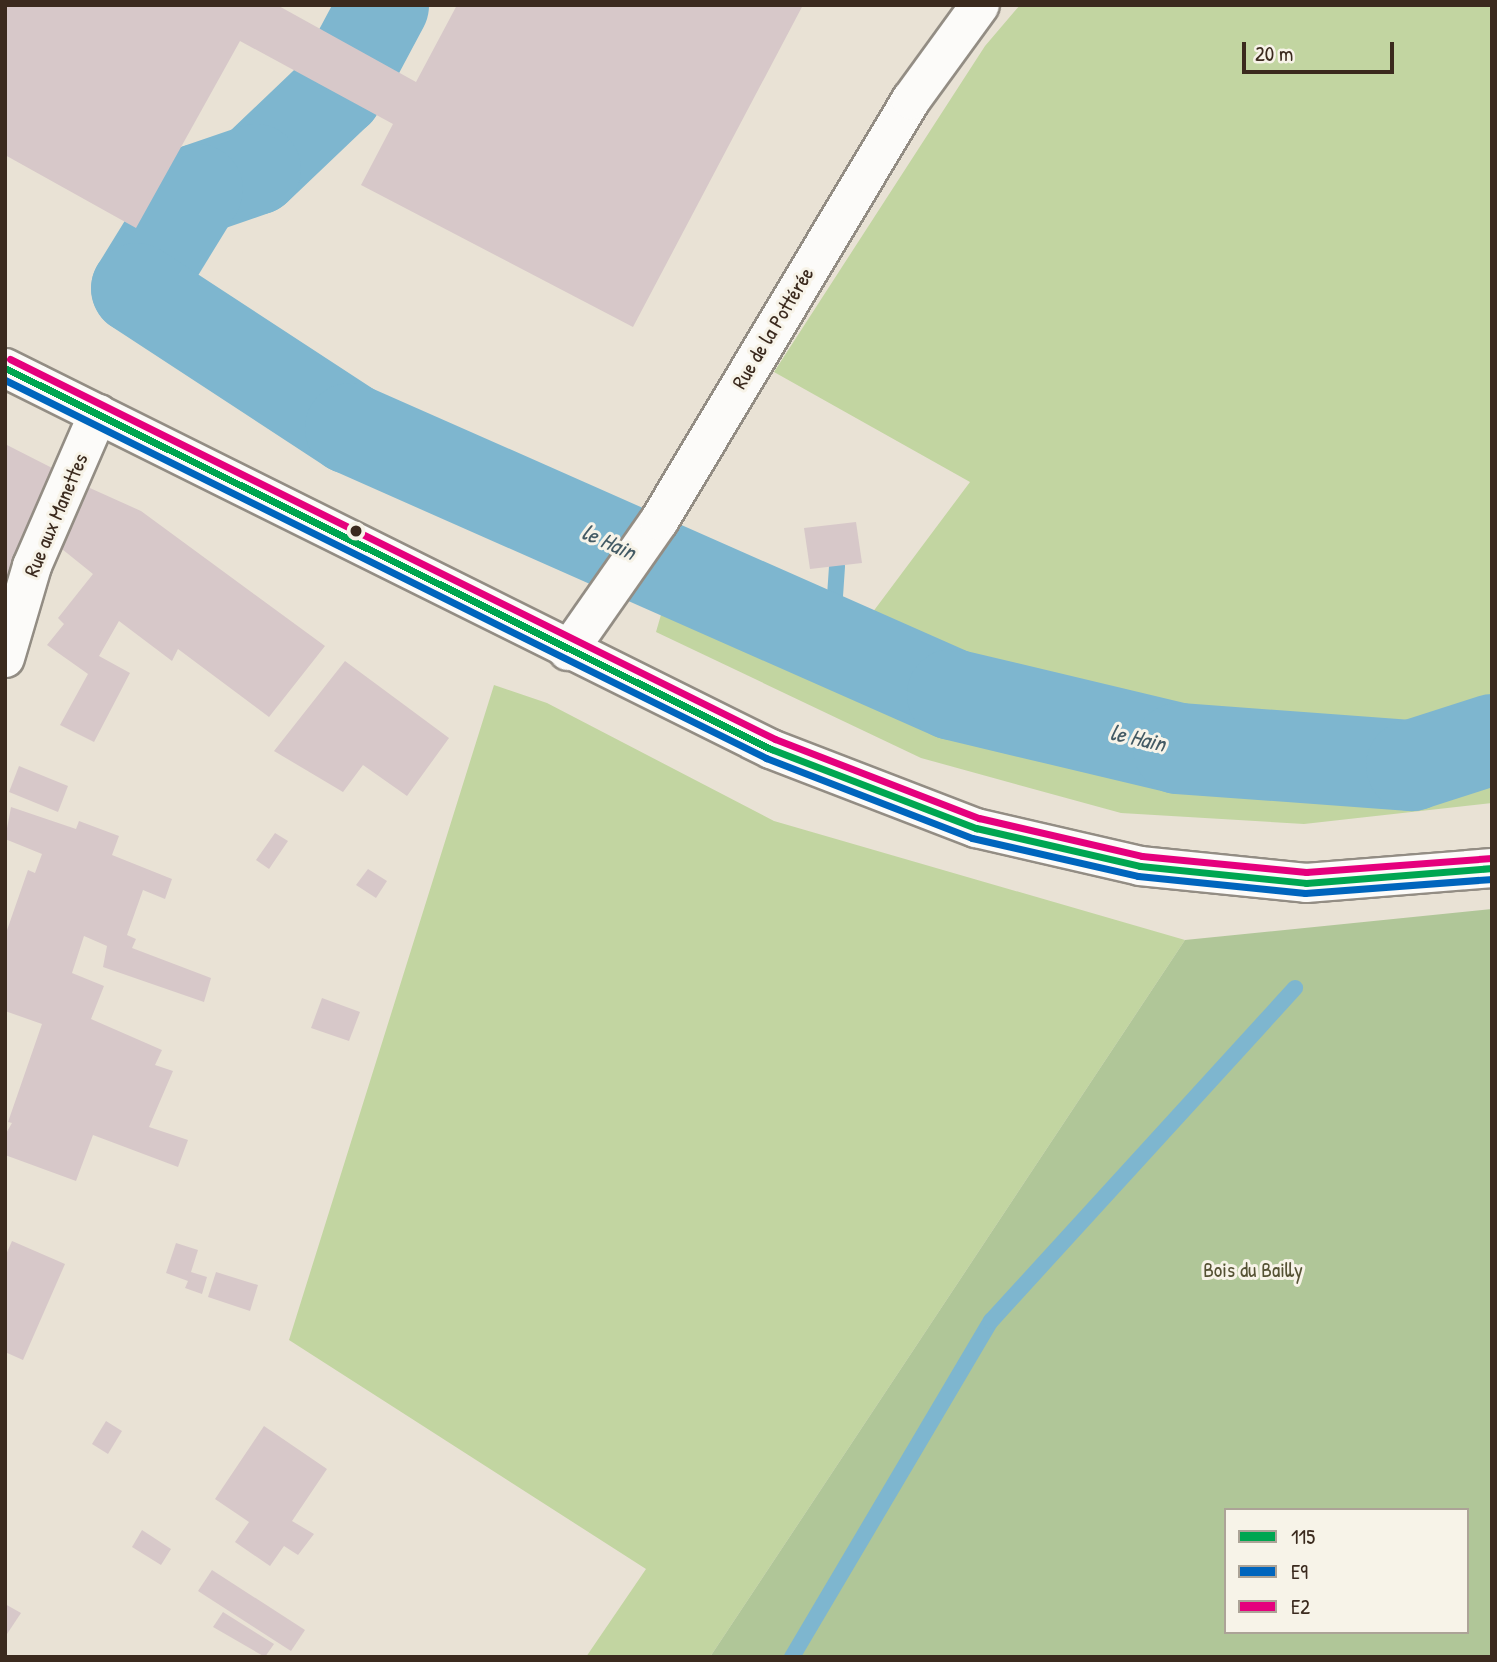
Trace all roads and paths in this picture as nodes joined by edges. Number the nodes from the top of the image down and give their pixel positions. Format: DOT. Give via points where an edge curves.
graph roads {
  1 [pos="979,5"];
  2 [pos="5,368"];
  3 [pos="98,414"];
  4 [pos="568,651"];
  5 [pos="5,658"];
  6 [pos="1492,868"];
  1 -- 4 [label="main road, Rue de la Pottérée" via="911,100 659,521"];
  2 -- 3 [label="main road"];
  3 -- 4 [label="main road"];
  3 -- 5 [label="main road, Rue aux Manettes" via="32,566"];
  4 -- 6 [label="main road" via="771,749 976,828 1140,866 1306,883"];
}
